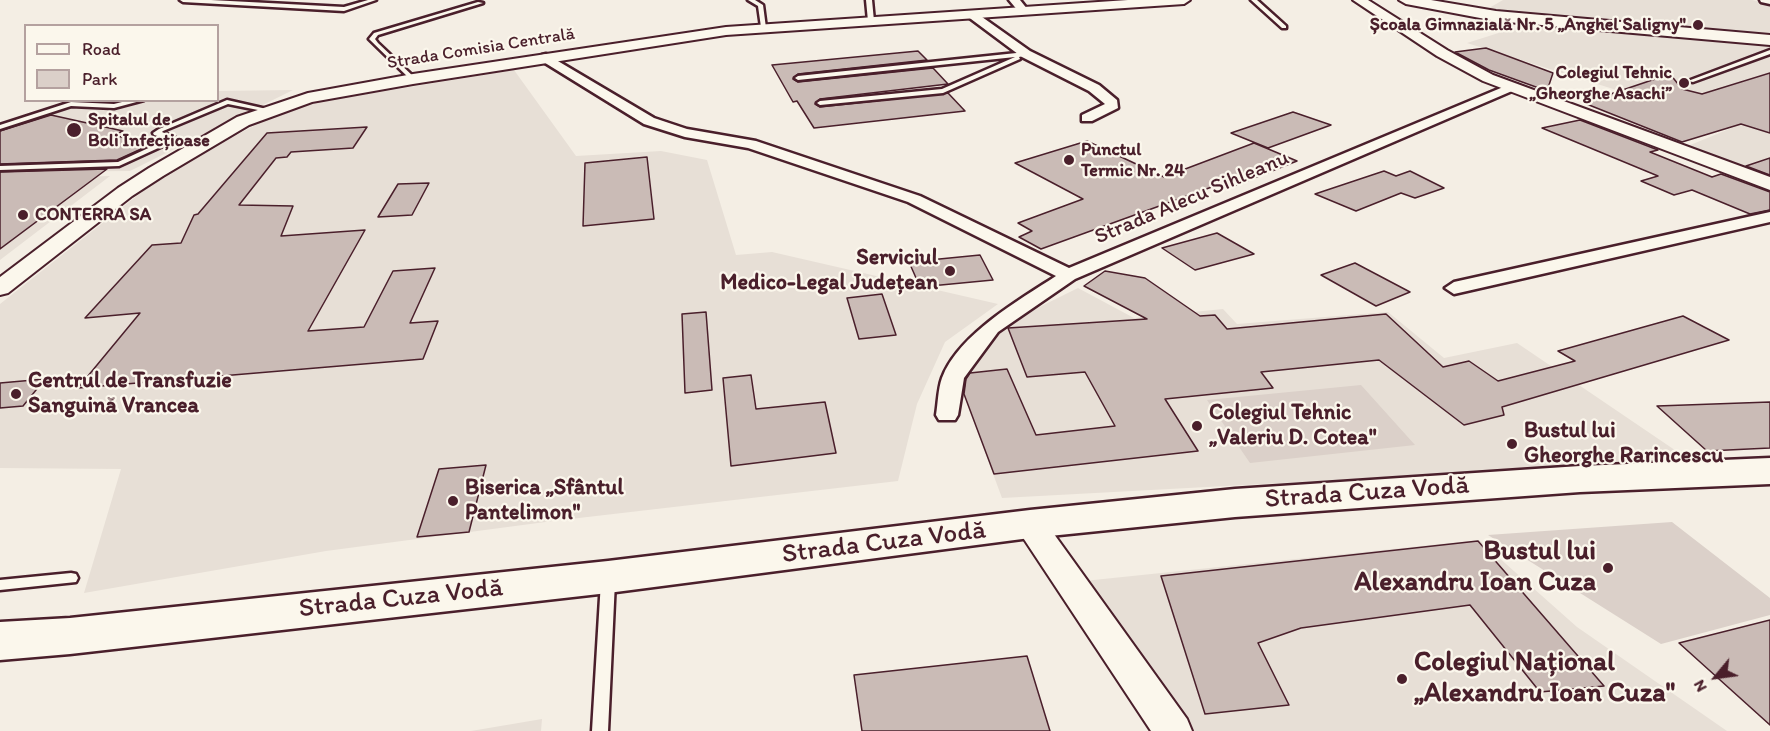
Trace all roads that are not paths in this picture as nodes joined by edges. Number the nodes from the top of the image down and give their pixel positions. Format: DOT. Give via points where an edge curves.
graph roads {
  1 [pos="183,0"];
  2 [pos="373,0"];
  3 [pos="751,0"];
  4 [pos="869,0"];
  5 [pos="1184,0"];
  6 [pos="1254,0"];
  7 [pos="1359,0"];
  8 [pos="1406,0"];
  9 [pos="1765,0"];
  10 [pos="1770,1"];
  11 [pos="1134,2"];
  12 [pos="480,3"];
  13 [pos="1019,5"];
  14 [pos="971,14"];
  15 [pos="871,21"];
  16 [pos="764,27"];
  17 [pos="1284,27"];
  18 [pos="1770,39"];
  19 [pos="1770,52"];
  20 [pos="1026,54"];
  21 [pos="546,58"];
  22 [pos="798,78"];
  23 [pos="413,79"];
  24 [pos="1690,81"];
  25 [pos="1513,88"];
  26 [pos="219,99"];
  27 [pos="132,102"];
  28 [pos="227,102"];
  29 [pos="820,103"];
  30 [pos="268,110"];
  31 [pos="1087,118"];
  32 [pos="0,127"];
  33 [pos="0,168"];
  34 [pos="1770,184"];
  35 [pos="1770,217"];
  36 [pos="1069,275"];
  37 [pos="0,288"];
  38 [pos="1454,288"];
  39 [pos="946,415"];
  40 [pos="1770,471"];
  41 [pos="1030,524"];
  42 [pos="608,578"];
  43 [pos="71,579"];
  44 [pos="0,585"];
  45 [pos="0,640"];
  46 [pos="600,731"];
  47 [pos="1173,731"];
  1 -- 2 [label="lane" via="344,9"];
  3 -- 16 [label="lane" via="760,5"];
  4 -- 15 [label="lane"];
  5 -- 11 [label="street, Strada Comisia Centrală"];
  6 -- 17 [label="lane"];
  7 -- 25 [label="street" via="1456,62"];
  8 -- 18 [label="main road" via="1496,16"];
  9 -- 10 [label="street"];
  11 -- 13 [label="street, Strada Comisia Centrală"];
  12 -- 23 [label="lane" via="376,34 372,39 376,44"];
  13 -- 14 [label="street, Strada Comisia Centrală"];
  14 -- 15 [label="street, Strada Comisia Centrală"];
  14 -- 20 [label="street"];
  15 -- 16 [label="street, Strada Comisia Centrală"];
  16 -- 21 [label="street, Strada Comisia Centrală"];
  19 -- 24 [label="lane"];
  20 -- 22 [label="lane"];
  20 -- 29 [label="lane" via="943,91"];
  20 -- 31 [label="street" via="1094,88 1112,103 1111,108"];
  21 -- 23 [label="street, Strada Comisia Centrală"];
  21 -- 36 [label="street" via="649,121 751,144 914,199"];
  23 -- 30 [label="street, Strada Comisia Centrală" via="308,98"];
  25 -- 34 [label="street"];
  25 -- 36 [label="street, Strada Alecu Sihleanu"];
  26 -- 28 [label="lane"];
  27 -- 32 [label="lane" via="114,106 71,104"];
  28 -- 30 [label="lane"];
  28 -- 33 [label="lane" via="161,130 157,133 174,140 130,161"];
  30 -- 37 [label="street, Strada Comisia Centrală" via="205,142 125,192"];
  35 -- 38 [label="street"];
  36 -- 39 [label="street, Strada Alecu Sihleanu" via="991,328 953,378"];
  40 -- 41 [label="main road, Strada Cuza Vodă" via="1451,486"];
  41 -- 42 [label="main road, Strada Cuza Vodă"];
  41 -- 47 [label="street"];
  42 -- 45 [label="main road, Strada Cuza Vodă" via="70,636"];
  42 -- 46 [label="lane"];
  43 -- 44 [label="lane"];
}
